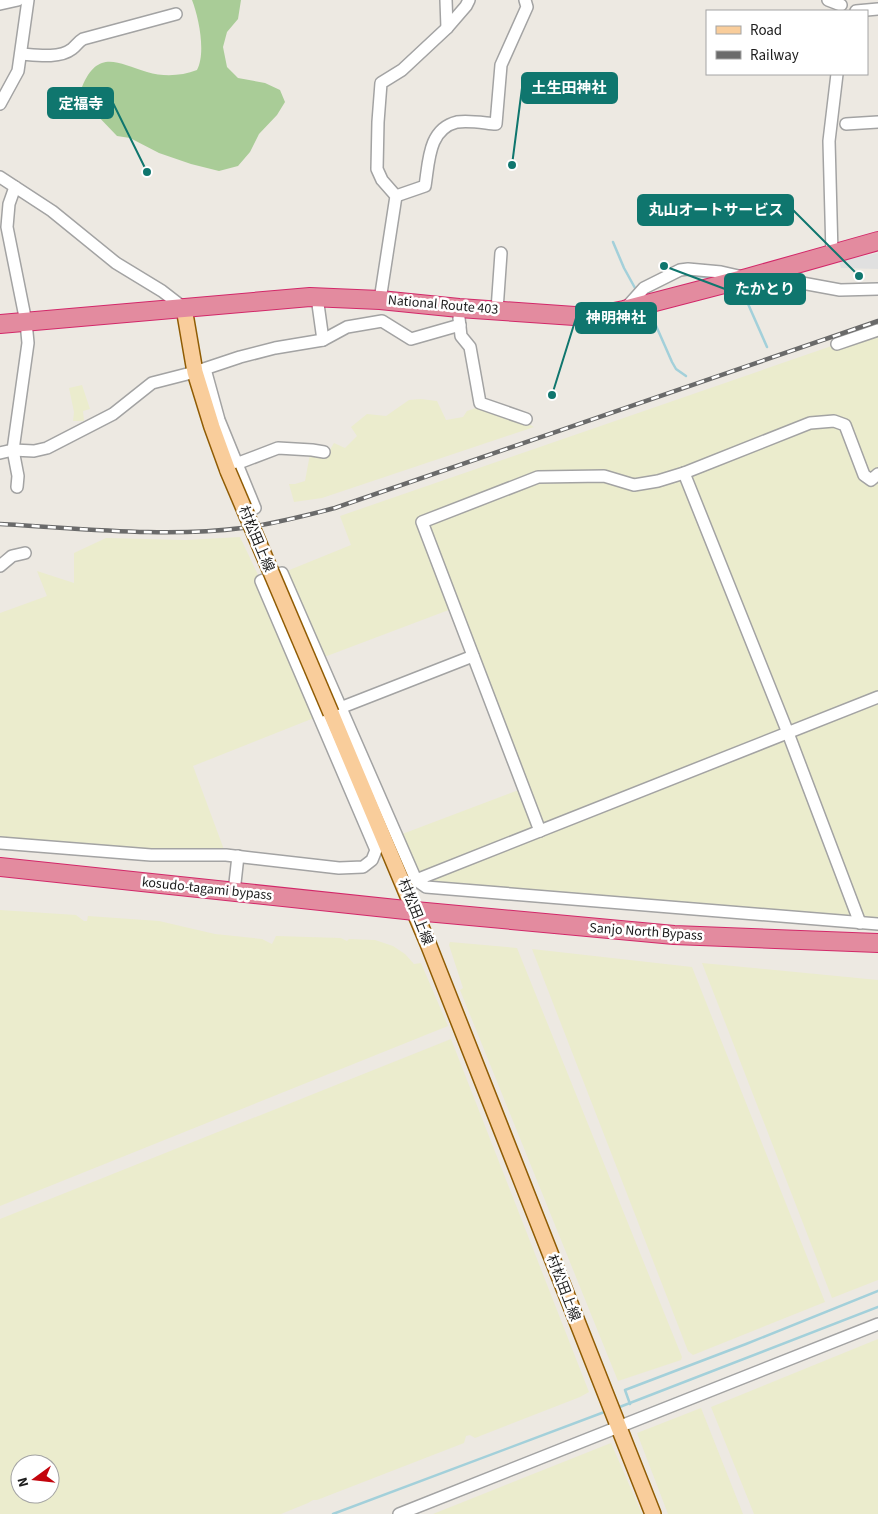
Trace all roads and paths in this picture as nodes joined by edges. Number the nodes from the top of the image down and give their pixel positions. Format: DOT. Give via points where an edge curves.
graph roads {
  1 [pos="18,0"];
  2 [pos="28,0"];
  3 [pos="446,0"];
  4 [pos="470,0"];
  5 [pos="525,0"];
  6 [pos="828,0"];
  7 [pos="0,4"];
  8 [pos="841,6"];
  9 [pos="176,14"];
  10 [pos="447,28"];
  11 [pos="20,54"];
  12 [pos="837,75"];
  13 [pos="0,104"];
  14 [pos="878,122"];
  15 [pos="846,124"];
  16 [pos="0,177"];
  17 [pos="15,187"];
  18 [pos="396,196"];
  19 [pos="878,241"];
  20 [pos="501,253"];
  21 [pos="832,254"];
  22 [pos="753,277"];
  23 [pos="878,289"];
  24 [pos="317,297"];
  25 [pos="380,300"];
  26 [pos="184,308"];
  27 [pos="497,310"];
  28 [pos="624,310"];
  29 [pos="459,316"];
  30 [pos="26,322"];
  31 [pos="0,324"];
  32 [pos="878,330"];
  33 [pos="323,340"];
  34 [pos="837,344"];
  35 [pos="200,371"];
  36 [pos="526,419"];
  37 [pos="13,450"];
  38 [pos="324,452"];
  39 [pos="0,453"];
  40 [pos="232,467"];
  41 [pos="684,473"];
  42 [pos="878,474"];
  43 [pos="17,487"];
  44 [pos="255,508"];
  45 [pos="25,553"];
  46 [pos="0,566"];
  47 [pos="473,656"];
  48 [pos="878,697"];
  49 [pos="335,711"];
  50 [pos="788,733"];
  51 [pos="540,831"];
  52 [pos="0,844"];
  53 [pos="238,856"];
  54 [pos="0,867"];
  55 [pos="416,880"];
  56 [pos="234,892"];
  57 [pos="415,911"];
  58 [pos="860,923"];
  59 [pos="878,924"];
  60 [pos="878,943"];
  61 [pos="878,1324"];
  62 [pos="613,1415"];
  63 [pos="399,1514"];
  64 [pos="653,1514"];
  1 -- 7 [label="street"];
  2 -- 11 [label="street"];
  3 -- 10 [label="street"];
  4 -- 10 [label="street"];
  5 -- 18 [label="street" via="527,7 501,65 496,124 459,122 447,126 432,144 425,186"];
  6 -- 8 [label="street"];
  9 -- 11 [label="street" via="83,39 72,50 52,56"];
  10 -- 18 [label="street" via="402,70 380,83 377,169"];
  11 -- 13 [label="street" via="18,70"];
  12 -- 21 [label="street" via="829,141"];
  14 -- 15 [label="street"];
  16 -- 17 [label="street"];
  17 -- 26 [label="street" via="52,211 116,263"];
  17 -- 30 [label="street" via="6,227"];
  18 -- 25 [label="street"];
  19 -- 21 [label="highway, National Route 403"];
  20 -- 27 [label="street"];
  21 -- 22 [label="highway, National Route 403"];
  22 -- 23 [label="street" via="840,290"];
  22 -- 28 [label="highway, National Route 403"];
  22 -- 28 [label="street" via="680,270 644,288"];
  24 -- 25 [label="highway, National Route 403"];
  24 -- 26 [label="highway, National Route 403"];
  24 -- 33 [label="street"];
  25 -- 29 [label="highway, National Route 403"];
  26 -- 30 [label="highway, National Route 403"];
  26 -- 35 [label="main road, 村松田上線"];
  27 -- 28 [label="highway, National Route 403" via="588,317"];
  27 -- 29 [label="highway, National Route 403"];
  29 -- 33 [label="street" via="410,338 382,321 347,327"];
  29 -- 36 [label="street" via="461,336 470,347 480,403"];
  30 -- 31 [label="highway, National Route 403"];
  30 -- 37 [label="street" via="28,343"];
  32 -- 34 [label="street"];
  33 -- 35 [label="street" via="275,348"];
  35 -- 37 [label="street" via="152,383 113,414 47,448"];
  35 -- 40 [label="main road, 村松田上線" via="212,427"];
  37 -- 39 [label="street"];
  37 -- 43 [label="street"];
  38 -- 40 [label="street" via="278,448"];
  40 -- 44 [label="street"];
  40 -- 49 [label="main road, 村松田上線, bridge"];
  41 -- 42 [label="street" via="810,423 834,422 845,425 864,475 872,480"];
  41 -- 47 [label="street" via="658,482 634,485 604,476 538,477 422,522"];
  41 -- 50 [label="street"];
  45 -- 46 [label="street" via="12,556"];
  47 -- 49 [label="street"];
  47 -- 51 [label="street"];
  48 -- 50 [label="street"];
  49 -- 53 [label="street" via="282,573 261,581 376,850 372,860 363,867 340,868"];
  49 -- 55 [label="street"];
  49 -- 57 [label="main road, 村松田上線"];
  50 -- 51 [label="street"];
  50 -- 58 [label="street"];
  51 -- 55 [label="street"];
  52 -- 53 [label="street" via="151,855"];
  53 -- 56 [label="street"];
  54 -- 56 [label="highway, kosudo-tagami bypass"];
  55 -- 58 [label="street" via="426,887"];
  56 -- 57 [label="highway, kosudo-tagami bypass"];
  57 -- 60 [label="highway, Sanjo North Bypass" via="674,935"];
  57 -- 62 [label="main road, 村松田上線"];
  58 -- 59 [label="street"];
  61 -- 62 [label="street"];
  62 -- 63 [label="street"];
  62 -- 64 [label="main road, 村松田上線"];
}
